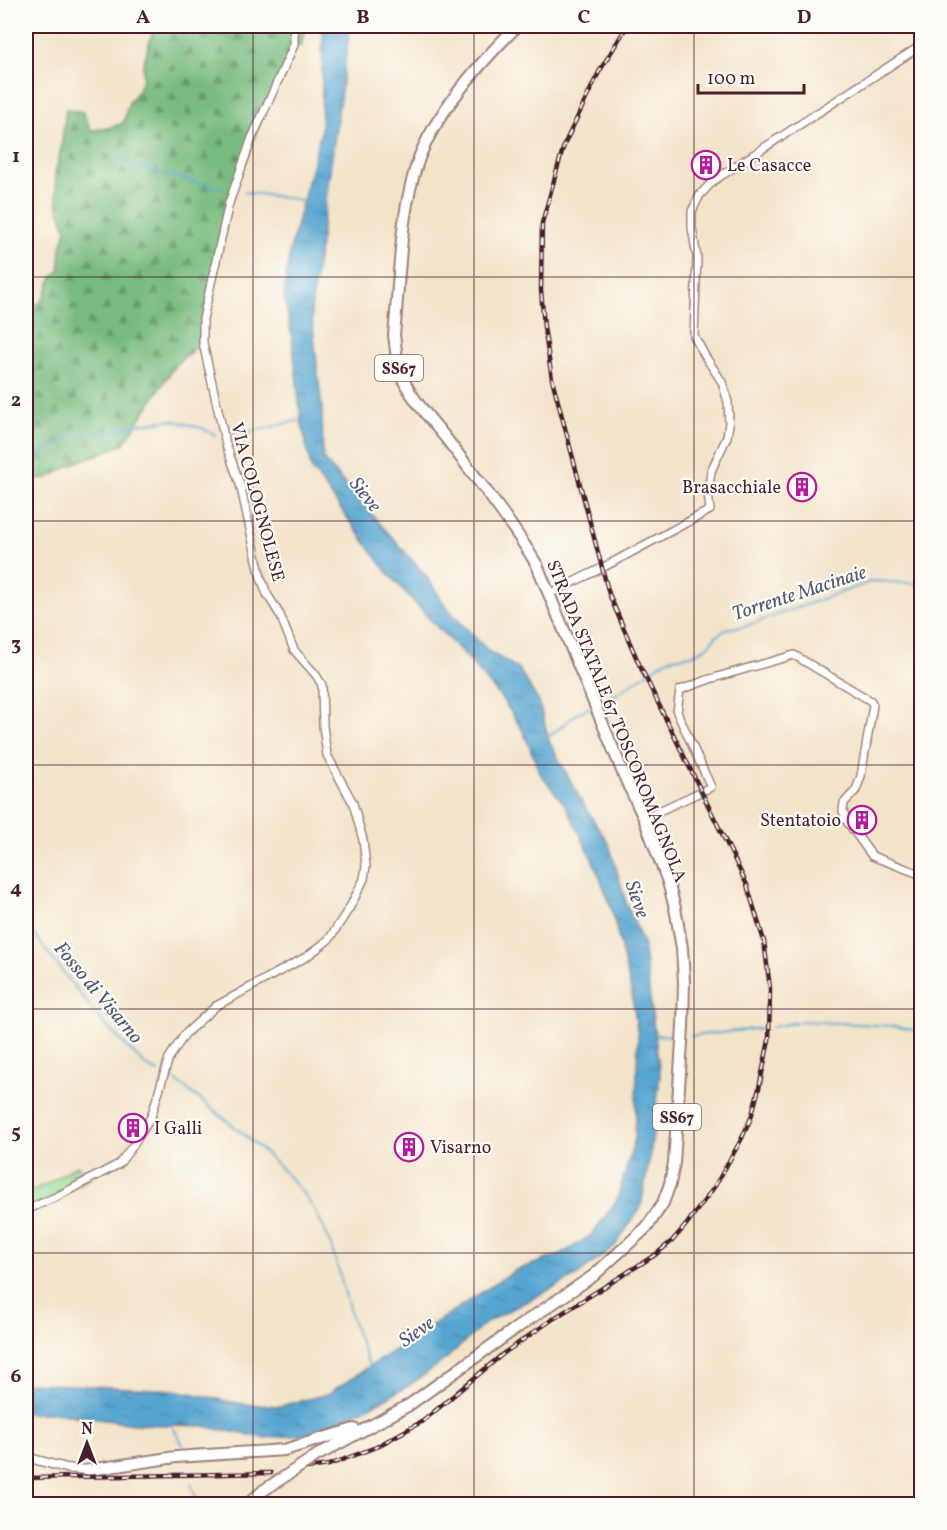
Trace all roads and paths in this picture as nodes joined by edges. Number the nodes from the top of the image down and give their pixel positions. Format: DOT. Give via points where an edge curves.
graph roads {
  1 [pos="294,26"];
  2 [pos="517,26"];
  3 [pos="921,45"];
  4 [pos="549,594"];
  5 [pos="644,818"];
  6 [pos="921,875"];
  7 [pos="26,1209"];
  8 [pos="409,1405"];
  9 [pos="26,1457"];
  10 [pos="89,1470"];
  11 [pos="248,1504"];
  1 -- 7 [label="street, VIA COLOGNOLESE" via="294,45 252,138 229,203 203,319 203,343 261,578 294,650 322,685 327,756 353,803 363,840 364,879 350,907 322,945 216,1006 186,1034 169,1058 151,1117 119,1164"];
  2 -- 4 [label="main road, STRADA STATALE 67 TOSCOROMAGNOLA / SS67" via="451,102 420,157 406,213 394,335 400,372 408,387 524,542"];
  3 -- 4 [label="street" via="713,181 700,195 692,212 697,257 694,336 722,382 729,423 727,437 711,471 710,510"];
  4 -- 5 [label="main road, STRADA STATALE 67 TOSCOROMAGNOLA / SS67"];
  5 -- 6 [label="street" via="711,787 677,712 680,690 794,655 871,701 861,776 843,811 872,856"];
  5 -- 8 [label="main road, STRADA STATALE 67 TOSCOROMAGNOLA / SS67" via="668,882 682,948 683,1027 674,1163 663,1203 647,1227 593,1276"];
  8 -- 10 [label="main road" via="349,1430 284,1450 176,1458"];
  8 -- 11 [label="main road, STRADA STATALE 67 TOSCOROMAGNOLA / SS67, bridge" via="316,1456"];
  9 -- 10 [label="street"];
}
